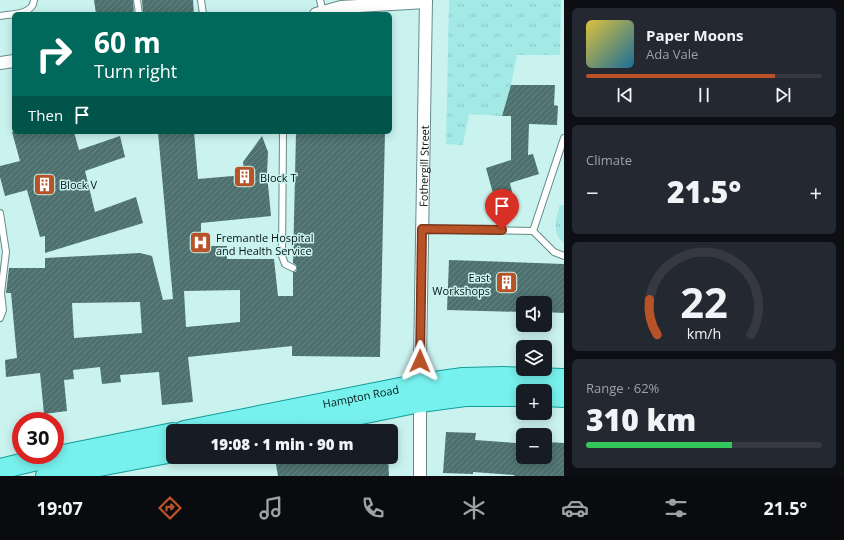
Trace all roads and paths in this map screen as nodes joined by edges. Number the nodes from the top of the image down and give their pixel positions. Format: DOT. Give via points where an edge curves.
graph roads {
  1 [pos="34,0"];
  2 [pos="137,0"];
  3 [pos="201,0"];
  4 [pos="426,1"];
  5 [pos="320,9"];
  6 [pos="26,12"];
  7 [pos="139,12"];
  8 [pos="203,12"];
  9 [pos="12,14"];
  10 [pos="0,16"];
  11 [pos="12,61"];
  12 [pos="0,63"];
  13 [pos="283,134"];
  14 [pos="564,138"];
  15 [pos="0,214"];
  16 [pos="422,229"];
  17 [pos="533,231"];
  18 [pos="2,236"];
  19 [pos="564,256"];
  20 [pos="293,268"];
  21 [pos="0,318"];
  22 [pos="564,378"];
  23 [pos="420,393"];
  24 [pos="516,396"];
  25 [pos="552,396"];
  26 [pos="564,397"];
  27 [pos="227,424"];
  28 [pos="303,424"];
  29 [pos="166,434"];
  30 [pos="166,453"];
  31 [pos="0,469"];
  32 [pos="46,476"];
  33 [pos="420,476"];
  1 -- 6 [label="lane"];
  2 -- 7 [label="lane"];
  3 -- 8 [label="lane"];
  4 -- 5 [label="street"];
  4 -- 16 [label="street, Fothergill Street"];
  9 -- 10 [label="lane"];
  11 -- 12 [label="street"];
  13 -- 20 [label="lane" via="282,256 285,264"];
  14 -- 17 [label="lane"];
  15 -- 18 [label="lane"];
  16 -- 17 [label="lane"];
  16 -- 23 [label="street, Fothergill Street"];
  17 -- 19 [label="lane" via="554,252"];
  18 -- 21 [label="lane" via="6,252 1,293 3,310"];
  22 -- 23 [label="main road, Hampton Road" via="463,378"];
  23 -- 24 [label="main road, Hampton Road"];
  23 -- 27 [label="main road, Hampton Road"];
  23 -- 28 [label="main road, Hampton Road"];
  23 -- 33 [label="street, Fothergill Street"];
  25 -- 26 [label="main road"];
  29 -- 31 [label="main road"];
  30 -- 32 [label="main road"];
}
